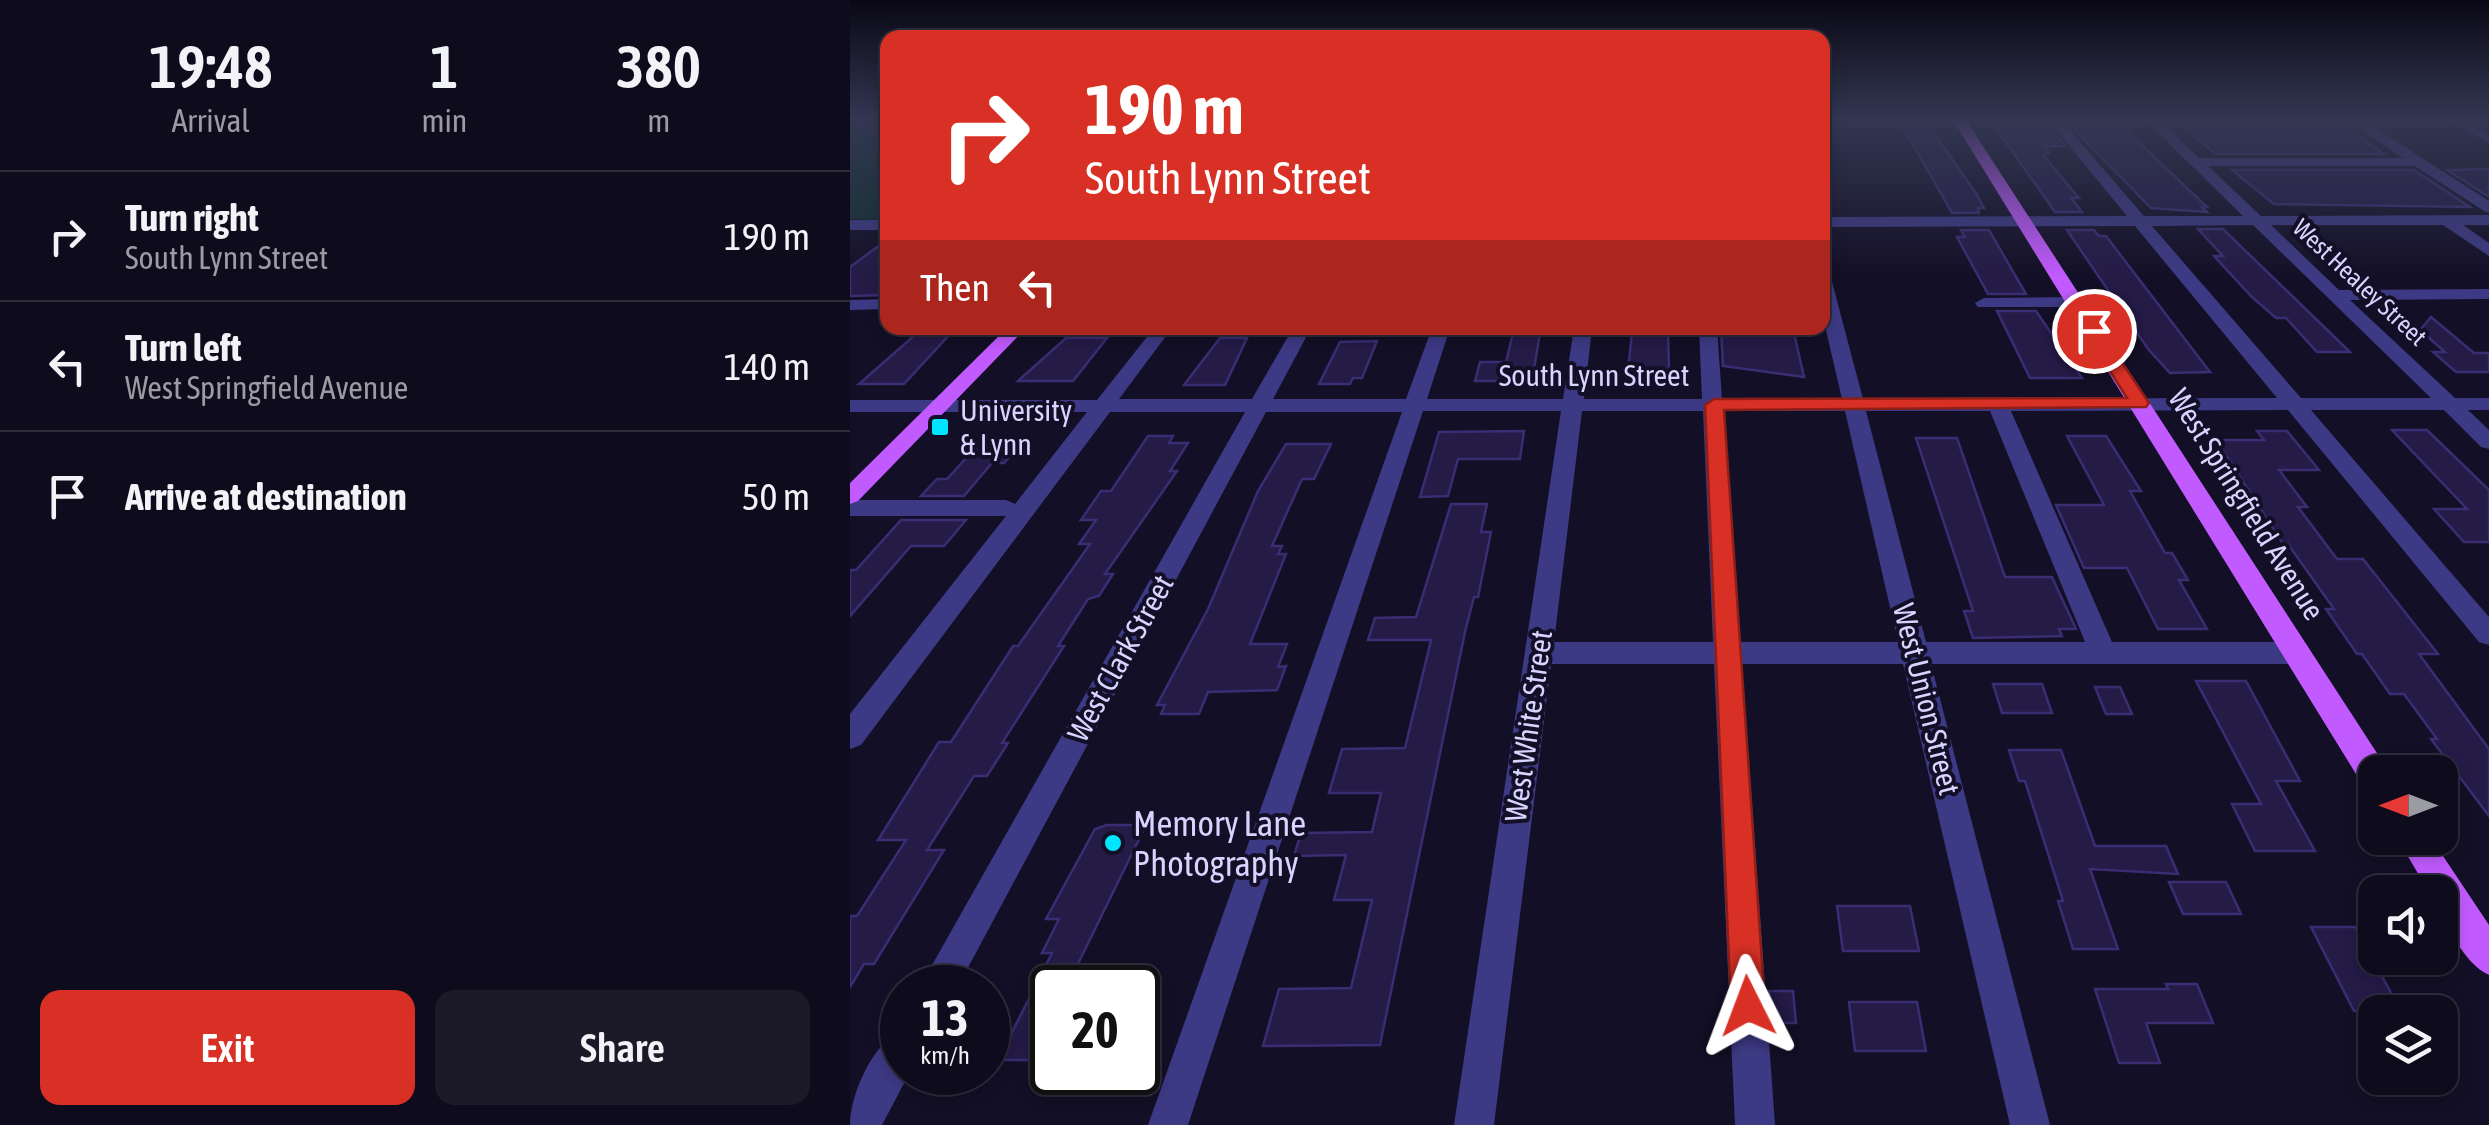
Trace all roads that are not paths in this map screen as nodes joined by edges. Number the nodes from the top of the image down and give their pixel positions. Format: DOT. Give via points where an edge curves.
graph roads {
  1 [pos="1992,172"];
  2 [pos="2097,172"];
  3 [pos="2205,172"];
  4 [pos="2434,172"];
  5 [pos="2489,208"];
  6 [pos="2446,220"];
  7 [pos="2489,220"];
  8 [pos="2023,221"];
  9 [pos="2137,221"];
  10 [pos="2258,221"];
  11 [pos="1830,222"];
  12 [pos="850,225"];
  13 [pos="879,225"];
  14 [pos="850,240"];
  15 [pos="2489,252"];
  16 [pos="2489,294"];
  17 [pos="2337,295"];
  18 [pos="2075,302"];
  19 [pos="1984,303"];
  20 [pos="850,304"];
  21 [pos="880,304"];
  22 [pos="1830,305"];
  23 [pos="1010,335"];
  24 [pos="1159,335"];
  25 [pos="1298,335"];
  26 [pos="1440,335"];
  27 [pos="1581,335"];
  28 [pos="1709,335"];
  29 [pos="2140,403"];
  30 [pos="2293,404"];
  31 [pos="2451,404"];
  32 [pos="2489,404"];
  33 [pos="1259,405"];
  34 [pos="1573,405"];
  35 [pos="1714,405"];
  36 [pos="1856,405"];
  37 [pos="1998,405"];
  38 [pos="850,406"];
  39 [pos="940,406"];
  40 [pos="1103,406"];
  41 [pos="1415,406"];
  42 [pos="2489,442"];
  43 [pos="850,496"];
  44 [pos="850,508"];
  45 [pos="1006,508"];
  46 [pos="2489,634"];
  47 [pos="2102,650"];
  48 [pos="1728,651"];
  49 [pos="1915,652"];
  50 [pos="1538,653"];
  51 [pos="2297,654"];
  52 [pos="850,736"];
  53 [pos="2361,755"];
  54 [pos="2425,855"];
  55 [pos="2489,957"];
  56 [pos="950,965"];
  57 [pos="880,1089"];
  58 [pos="860,1125"];
  59 [pos="1168,1125"];
  60 [pos="1474,1125"];
  61 [pos="1755,1125"];
  62 [pos="2030,1125"];
  1 -- 8 [label="main road, West Springfield Avenue"];
  2 -- 9 [label="street"];
  3 -- 10 [label="street, West Healey Street"];
  4 -- 5 [label="street"];
  6 -- 7 [label="street"];
  6 -- 10 [label="street"];
  6 -- 15 [label="street"];
  8 -- 9 [label="street"];
  8 -- 11 [label="street"];
  8 -- 18 [label="main road, West Springfield Avenue"];
  9 -- 10 [label="street"];
  9 -- 30 [label="street"];
  10 -- 17 [label="street, West Healey Street"];
  12 -- 13 [label="street"];
  13 -- 14 [label="street"];
  16 -- 17 [label="street"];
  17 -- 31 [label="street, West Healey Street"];
  18 -- 19 [label="street"];
  18 -- 29 [label="main road, West Springfield Avenue"];
  20 -- 21 [label="street"];
  22 -- 36 [label="street, West Union Street"];
  23 -- 39 [label="main road"];
  24 -- 40 [label="street"];
  25 -- 33 [label="street, West Clark Street"];
  26 -- 41 [label="street"];
  27 -- 34 [label="street, West White Street"];
  28 -- 35 [label="street"];
  29 -- 30 [label="street, South Lynn Street"];
  29 -- 37 [label="street, South Lynn Street"];
  29 -- 51 [label="main road, West Springfield Avenue"];
  30 -- 31 [label="street, South Lynn Street"];
  30 -- 46 [label="street"];
  31 -- 32 [label="street, South Lynn Street"];
  31 -- 42 [label="street, West Healey Street"];
  33 -- 40 [label="street, South Lynn Street"];
  33 -- 41 [label="street, South Lynn Street"];
  33 -- 56 [label="street, West Clark Street"];
  34 -- 35 [label="street, South Lynn Street"];
  34 -- 41 [label="street, South Lynn Street"];
  34 -- 50 [label="street, West White Street"];
  35 -- 36 [label="street, South Lynn Street"];
  35 -- 48 [label="street"];
  36 -- 37 [label="street, South Lynn Street"];
  36 -- 49 [label="street, West Union Street"];
  37 -- 47 [label="street"];
  38 -- 39 [label="street, South Lynn Street"];
  39 -- 40 [label="street, South Lynn Street"];
  39 -- 43 [label="main road"];
  40 -- 52 [label="street"];
  41 -- 59 [label="street"];
  44 -- 45 [label="street"];
  47 -- 49 [label="street"];
  47 -- 51 [label="street"];
  48 -- 49 [label="street"];
  48 -- 50 [label="street"];
  48 -- 61 [label="street"];
  49 -- 62 [label="street, West Union Street"];
  50 -- 60 [label="street, West White Street"];
  51 -- 53 [label="main road, West Springfield Avenue"];
  54 -- 55 [label="main road"];
  57 -- 58 [label="street"];
}
